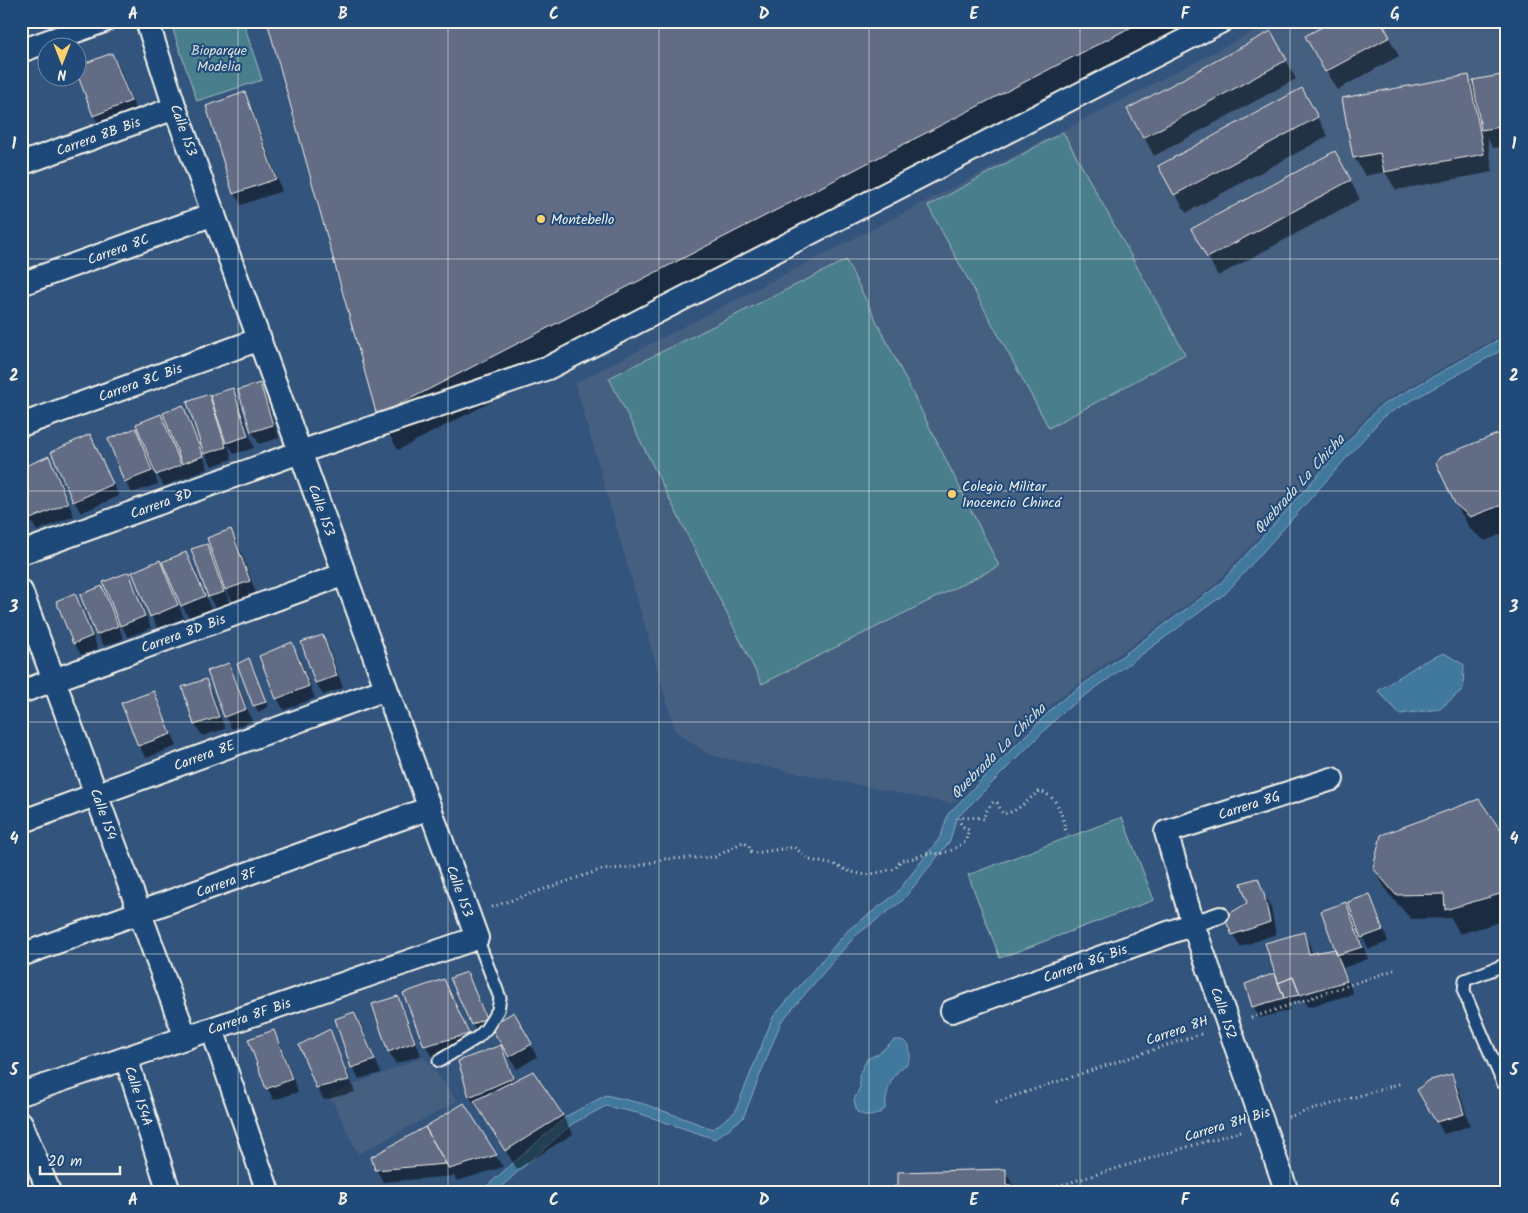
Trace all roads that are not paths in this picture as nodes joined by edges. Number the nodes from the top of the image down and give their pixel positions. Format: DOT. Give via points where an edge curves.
graph roads {
  1 [pos="104,21"];
  2 [pos="147,21"];
  3 [pos="1222,21"];
  4 [pos="21,51"];
  5 [pos="176,108"];
  6 [pos="21,164"];
  7 [pos="214,214"];
  8 [pos="21,284"];
  9 [pos="260,339"];
  10 [pos="21,425"];
  11 [pos="300,452"];
  12 [pos="21,553"];
  13 [pos="345,574"];
  14 [pos="21,591"];
  15 [pos="54,680"];
  16 [pos="386,689"];
  17 [pos="21,692"];
  18 [pos="1332,779"];
  19 [pos="96,794"];
  20 [pos="430,808"];
  21 [pos="21,822"];
  22 [pos="1166,832"];
  23 [pos="140,912"];
  24 [pos="1220,915"];
  25 [pos="1193,924"];
  26 [pos="473,928"];
  27 [pos="21,955"];
  28 [pos="1507,964"];
  29 [pos="952,1010"];
  30 [pos="212,1029"];
  31 [pos="186,1038"];
  32 [pos="126,1058"];
  33 [pos="440,1061"];
  34 [pos="1507,1085"];
  35 [pos="21,1094"];
  36 [pos="21,1123"];
  37 [pos="49,1192"];
  38 [pos="169,1192"];
  39 [pos="268,1192"];
  40 [pos="1287,1192"];
  1 -- 4 [label="street"];
  2 -- 5 [label="street, Calle 153"];
  3 -- 11 [label="street, Carrera 8D" via="548,368"];
  5 -- 6 [label="street, Carrera 8B Bis"];
  5 -- 7 [label="street, Calle 153"];
  7 -- 8 [label="street, Carrera 8C"];
  7 -- 9 [label="street, Calle 153"];
  9 -- 10 [label="street, Carrera 8C Bis"];
  9 -- 11 [label="street, Calle 153"];
  11 -- 12 [label="street, Carrera 8D"];
  11 -- 13 [label="street, Calle 153"];
  13 -- 15 [label="street, Carrera 8D Bis"];
  13 -- 16 [label="street, Calle 153"];
  14 -- 15 [label="street, Calle 154"];
  15 -- 17 [label="street, Carrera 8D Bis"];
  15 -- 19 [label="street, Calle 154"];
  16 -- 19 [label="street, Carrera 8E"];
  16 -- 20 [label="street, Calle 153"];
  18 -- 22 [label="street, Carrera 8G"];
  19 -- 21 [label="street, Carrera 8E"];
  19 -- 23 [label="street, Calle 154"];
  20 -- 23 [label="street, Carrera 8F"];
  20 -- 26 [label="street, Calle 153"];
  22 -- 25 [label="street, Calle 152"];
  23 -- 27 [label="street, Carrera 8F"];
  23 -- 31 [label="street, Calle 154"];
  24 -- 25 [label="street, Carrera 8G Bis"];
  25 -- 29 [label="street, Carrera 8G Bis"];
  25 -- 40 [label="street, Calle 152"];
  26 -- 30 [label="street, Carrera 8F Bis"];
  26 -- 33 [label="lane, Calle 153" via="500,998 498,1010 486,1029 469,1044"];
  28 -- 34 [label="lane" via="1465,980 1464,992 1502,1083"];
  30 -- 31 [label="street, Carrera 8F Bis"];
  30 -- 39 [label="street"];
  31 -- 32 [label="street, Carrera 8F Bis"];
  32 -- 35 [label="street, Carrera 8F Bis"];
  32 -- 38 [label="street, Calle 154A"];
  36 -- 37 [label="street"];
}
